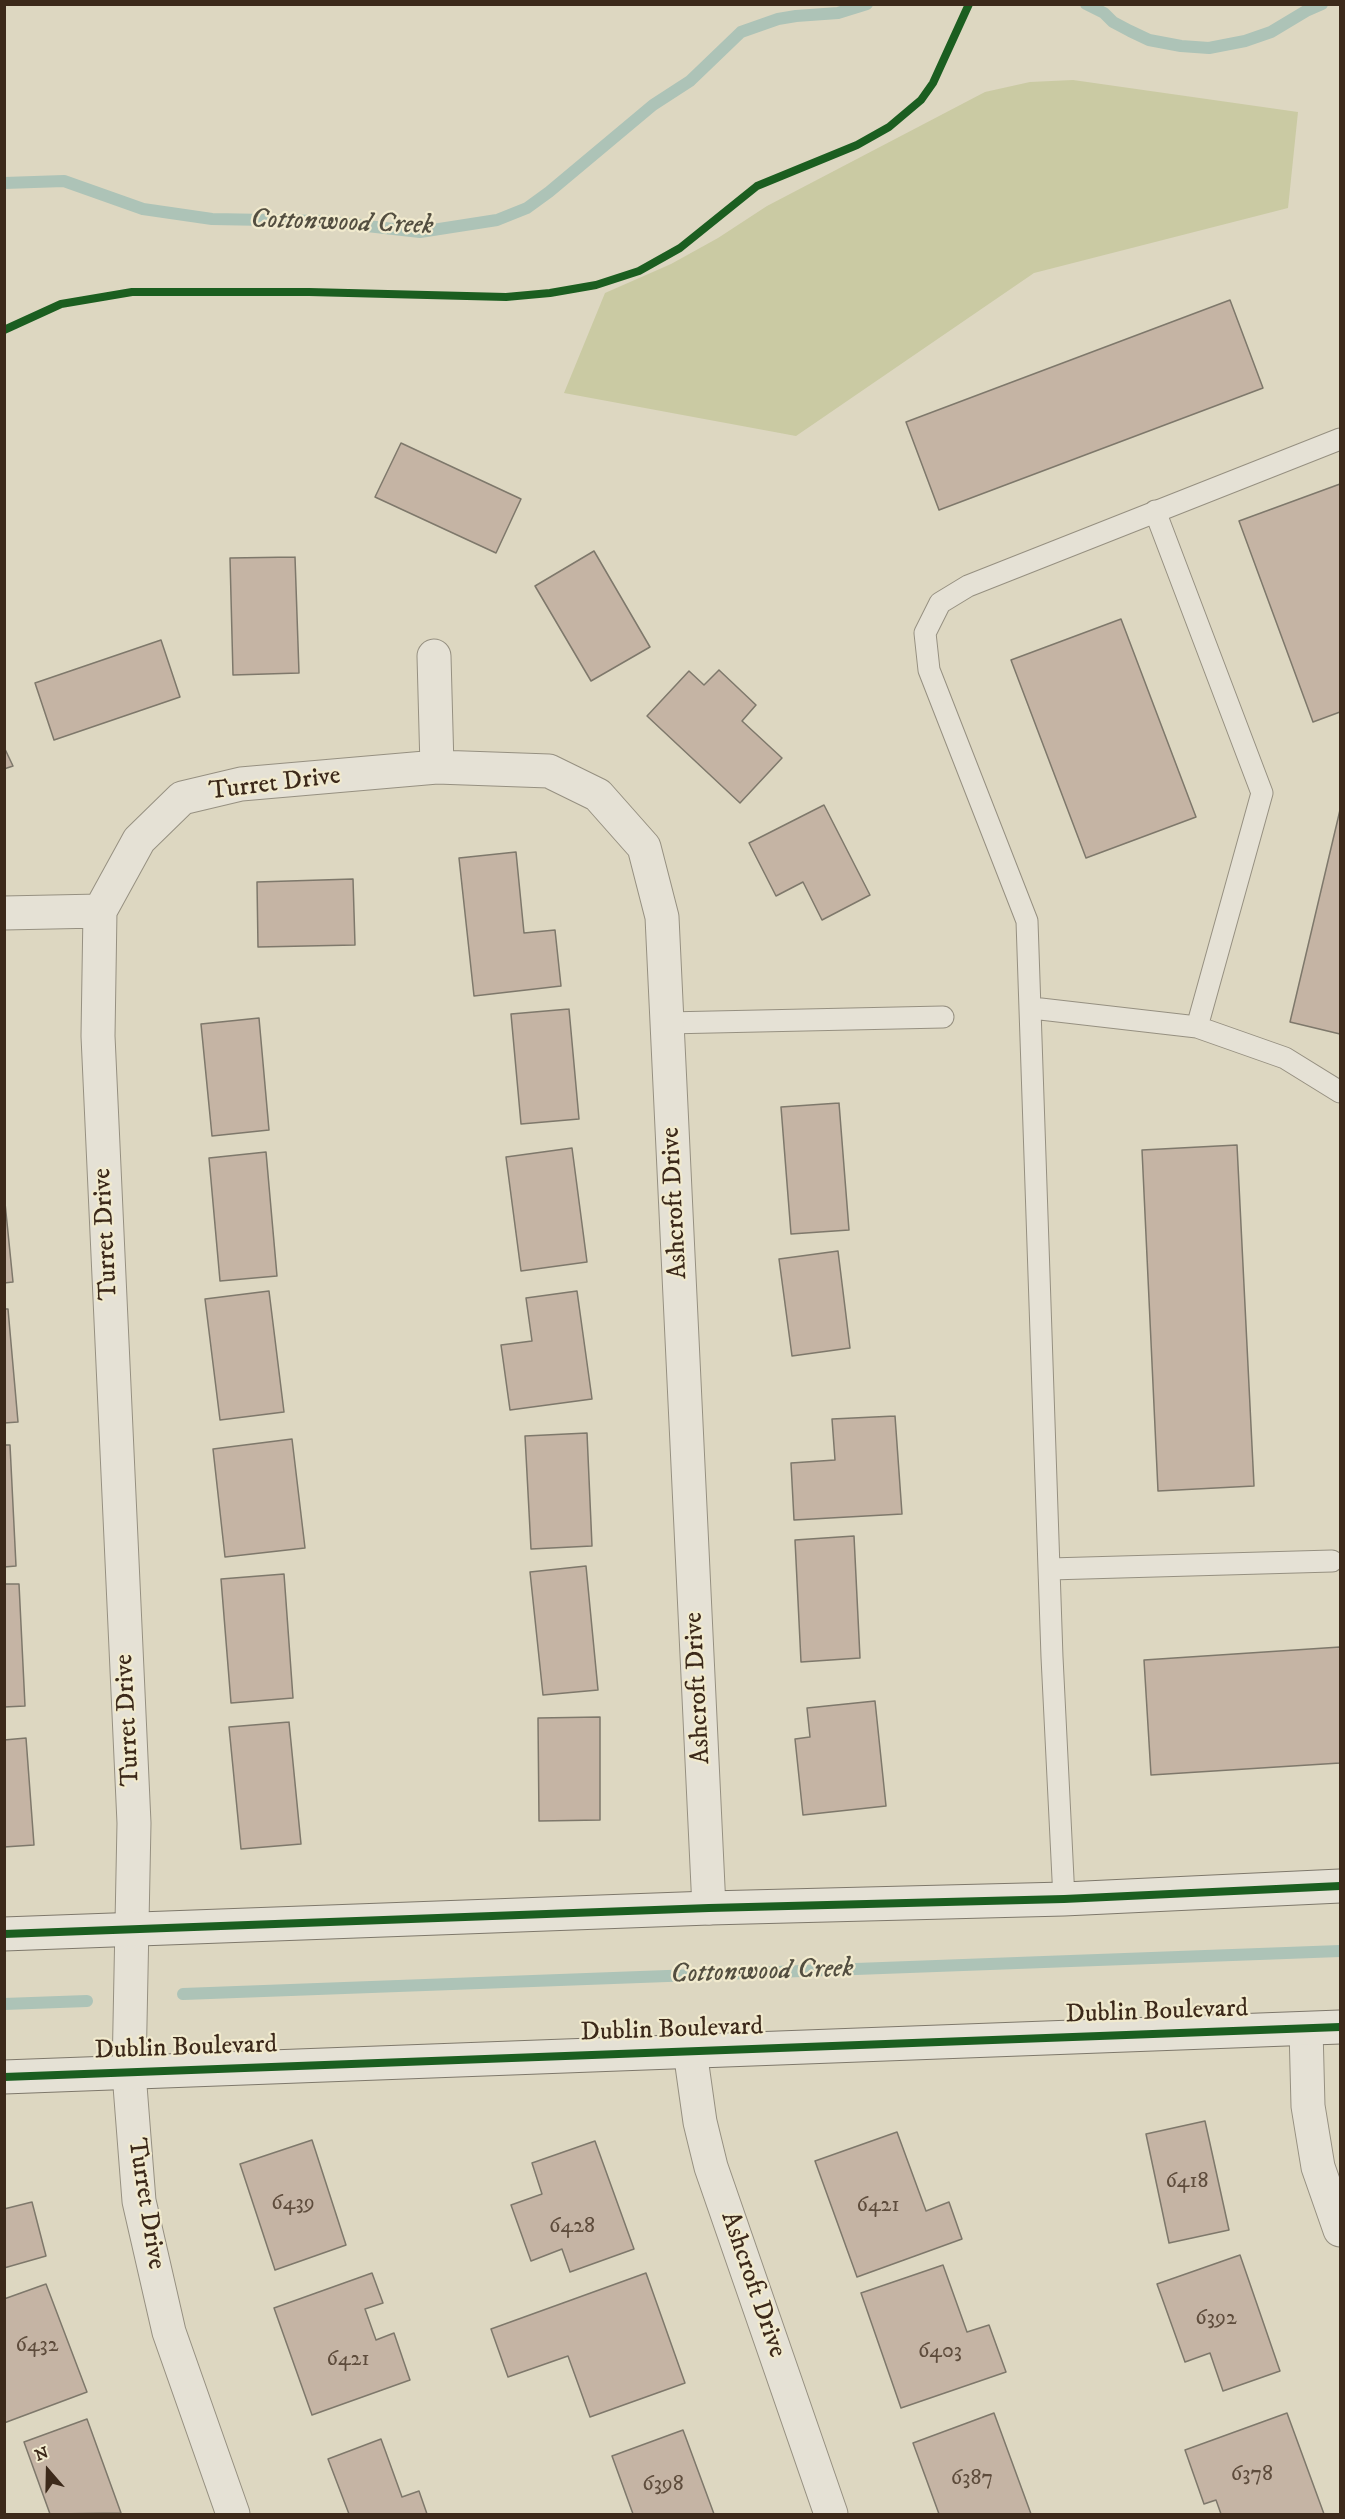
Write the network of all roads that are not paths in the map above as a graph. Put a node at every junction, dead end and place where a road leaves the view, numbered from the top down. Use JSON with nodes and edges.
{"nodes":[{"id":1,"x":1341,"y":440,"type":"edge"},
{"id":2,"x":1155,"y":511,"type":"junction"},
{"id":3,"x":434,"y":656,"type":"dead end"},
{"id":4,"x":437,"y":768,"type":"junction"},
{"id":5,"x":100,"y":911,"type":"junction"},
{"id":6,"x":4,"y":913,"type":"edge"},
{"id":7,"x":1032,"y":1008,"type":"junction"},
{"id":8,"x":943,"y":1017,"type":"dead end"},
{"id":9,"x":667,"y":1023,"type":"junction"},
{"id":10,"x":1197,"y":1027,"type":"junction"},
{"id":11,"x":1341,"y":1092,"type":"edge"},
{"id":12,"x":1332,"y":1561,"type":"dead end"},
{"id":13,"x":1050,"y":1569,"type":"junction"},
{"id":14,"x":1341,"y":1886,"type":"edge"},
{"id":15,"x":1064,"y":1899,"type":"junction"},
{"id":16,"x":710,"y":1908,"type":"junction"},
{"id":17,"x":132,"y":1930,"type":"junction"},
{"id":18,"x":4,"y":1934,"type":"edge"},
{"id":19,"x":1341,"y":2027,"type":"edge"},
{"id":20,"x":1306,"y":2029,"type":"junction"},
{"id":21,"x":690,"y":2051,"type":"junction"},
{"id":22,"x":129,"y":2073,"type":"junction"},
{"id":23,"x":4,"y":2077,"type":"edge"},
{"id":24,"x":1341,"y":2230,"type":"edge"},
{"id":25,"x":233,"y":2514,"type":"edge"},
{"id":26,"x":831,"y":2514,"type":"edge"}],
"edges":[{"from":1,"to":2,"type":"lane"},
{"from":2,"to":7,"type":"lane"},
{"from":2,"to":10,"type":"lane"},
{"from":3,"to":4,"type":"street"},
{"from":4,"to":5,"type":"street","name":"Turret Drive"},
{"from":4,"to":9,"type":"street","name":"Ashcroft Drive"},
{"from":5,"to":6,"type":"street"},
{"from":5,"to":17,"type":"street","name":"Turret Drive"},
{"from":7,"to":10,"type":"lane"},
{"from":7,"to":13,"type":"lane"},
{"from":8,"to":9,"type":"lane"},
{"from":9,"to":16,"type":"street","name":"Ashcroft Drive"},
{"from":10,"to":11,"type":"lane"},
{"from":12,"to":13,"type":"lane"},
{"from":13,"to":15,"type":"lane"},
{"from":14,"to":15,"type":"street"},
{"from":15,"to":16,"type":"street"},
{"from":16,"to":17,"type":"street"},
{"from":17,"to":18,"type":"street"},
{"from":17,"to":22,"type":"street","name":"Turret Drive"},
{"from":19,"to":20,"type":"street","name":"Dublin Boulevard"},
{"from":20,"to":21,"type":"street","name":"Dublin Boulevard"},
{"from":20,"to":24,"type":"street"},
{"from":21,"to":22,"type":"street","name":"Dublin Boulevard"},
{"from":21,"to":26,"type":"street","name":"Ashcroft Drive"},
{"from":22,"to":23,"type":"street","name":"Dublin Boulevard"},
{"from":22,"to":25,"type":"street","name":"Turret Drive"}]}
